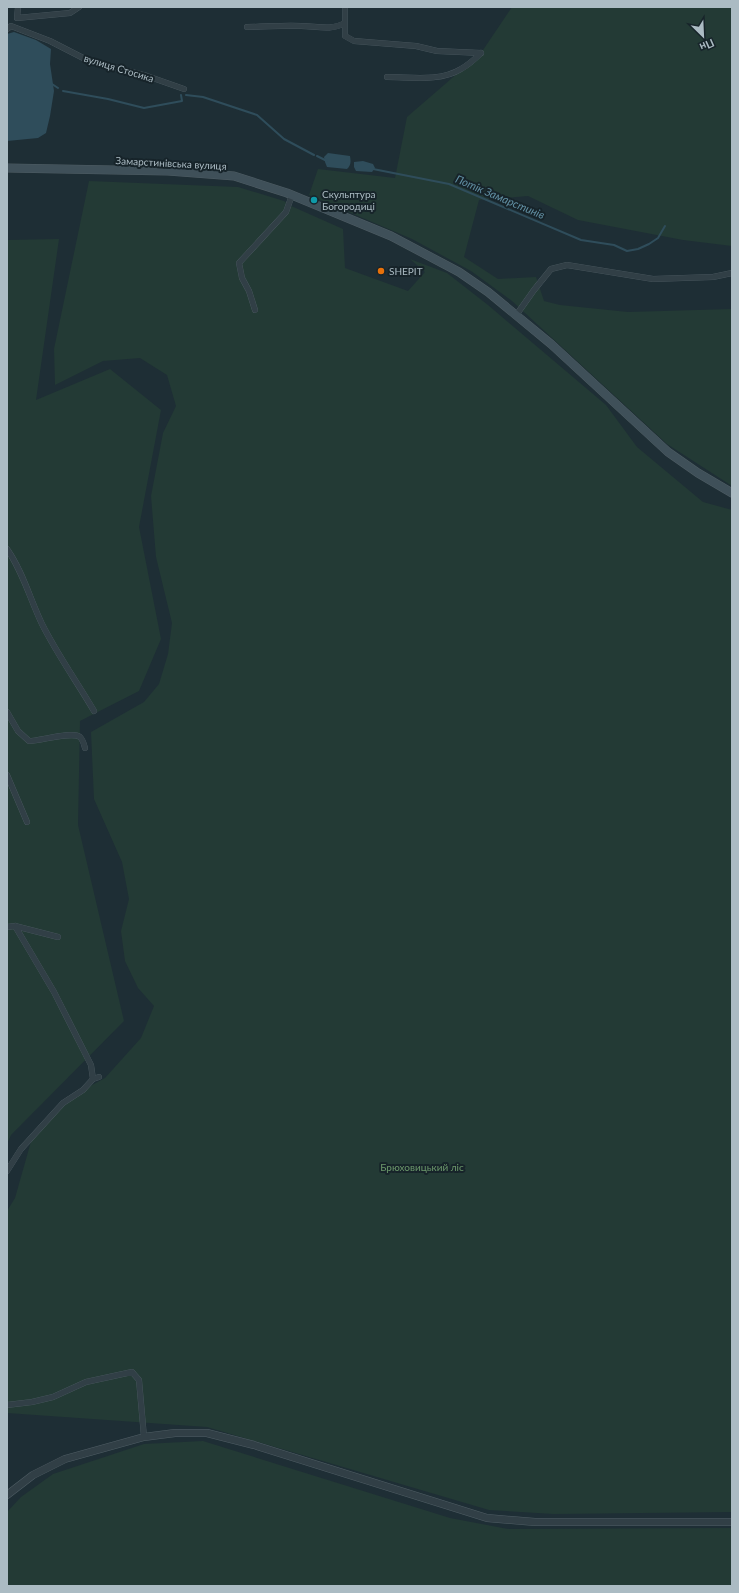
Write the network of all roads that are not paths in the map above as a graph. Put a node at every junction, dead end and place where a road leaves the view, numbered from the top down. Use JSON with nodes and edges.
{"nodes":[{"id":1,"x":18,"y":7,"type":"edge"},
{"id":2,"x":79,"y":7,"type":"edge"},
{"id":3,"x":345,"y":7,"type":"edge"},
{"id":4,"x":345,"y":23,"type":"junction"},
{"id":5,"x":247,"y":27,"type":"dead end"},
{"id":6,"x":9,"y":28,"type":"edge"},
{"id":7,"x":387,"y":77,"type":"dead end"},
{"id":8,"x":184,"y":89,"type":"dead end"},
{"id":9,"x":7,"y":168,"type":"edge"},
{"id":10,"x":292,"y":195,"type":"junction"},
{"id":11,"x":732,"y":274,"type":"edge"},
{"id":12,"x":255,"y":310,"type":"dead end"},
{"id":13,"x":517,"y":314,"type":"junction"},
{"id":14,"x":732,"y":493,"type":"edge"},
{"id":15,"x":7,"y":549,"type":"edge"},
{"id":16,"x":94,"y":710,"type":"dead end"},
{"id":17,"x":7,"y":712,"type":"edge"},
{"id":18,"x":85,"y":748,"type":"dead end"},
{"id":19,"x":7,"y":775,"type":"edge"},
{"id":20,"x":27,"y":822,"type":"dead end"},
{"id":21,"x":15,"y":926,"type":"junction"},
{"id":22,"x":7,"y":927,"type":"edge"},
{"id":23,"x":58,"y":937,"type":"dead end"},
{"id":24,"x":7,"y":1171,"type":"edge"},
{"id":25,"x":7,"y":1405,"type":"edge"},
{"id":26,"x":144,"y":1437,"type":"junction"},
{"id":27,"x":7,"y":1495,"type":"edge"},
{"id":28,"x":732,"y":1522,"type":"edge"}],
"edges":[{"from":1,"to":2,"type":"street"},
{"from":3,"to":4,"type":"street"},
{"from":4,"to":5,"type":"street"},
{"from":4,"to":7,"type":"street"},
{"from":6,"to":8,"type":"street","name":"вулиця Стосика"},
{"from":9,"to":10,"type":"main road","name":"Замарстинівська вулиця"},
{"from":10,"to":12,"type":"street"},
{"from":10,"to":13,"type":"main road","name":"Замарстинівська вулиця"},
{"from":11,"to":13,"type":"street"},
{"from":13,"to":14,"type":"main road","name":"Замарстинівська вулиця"},
{"from":15,"to":16,"type":"street"},
{"from":17,"to":18,"type":"street"},
{"from":19,"to":20,"type":"street"},
{"from":21,"to":22,"type":"street"},
{"from":21,"to":23,"type":"street"},
{"from":21,"to":24,"type":"street"},
{"from":25,"to":26,"type":"street"},
{"from":26,"to":27,"type":"street"},
{"from":26,"to":28,"type":"street"}]}
